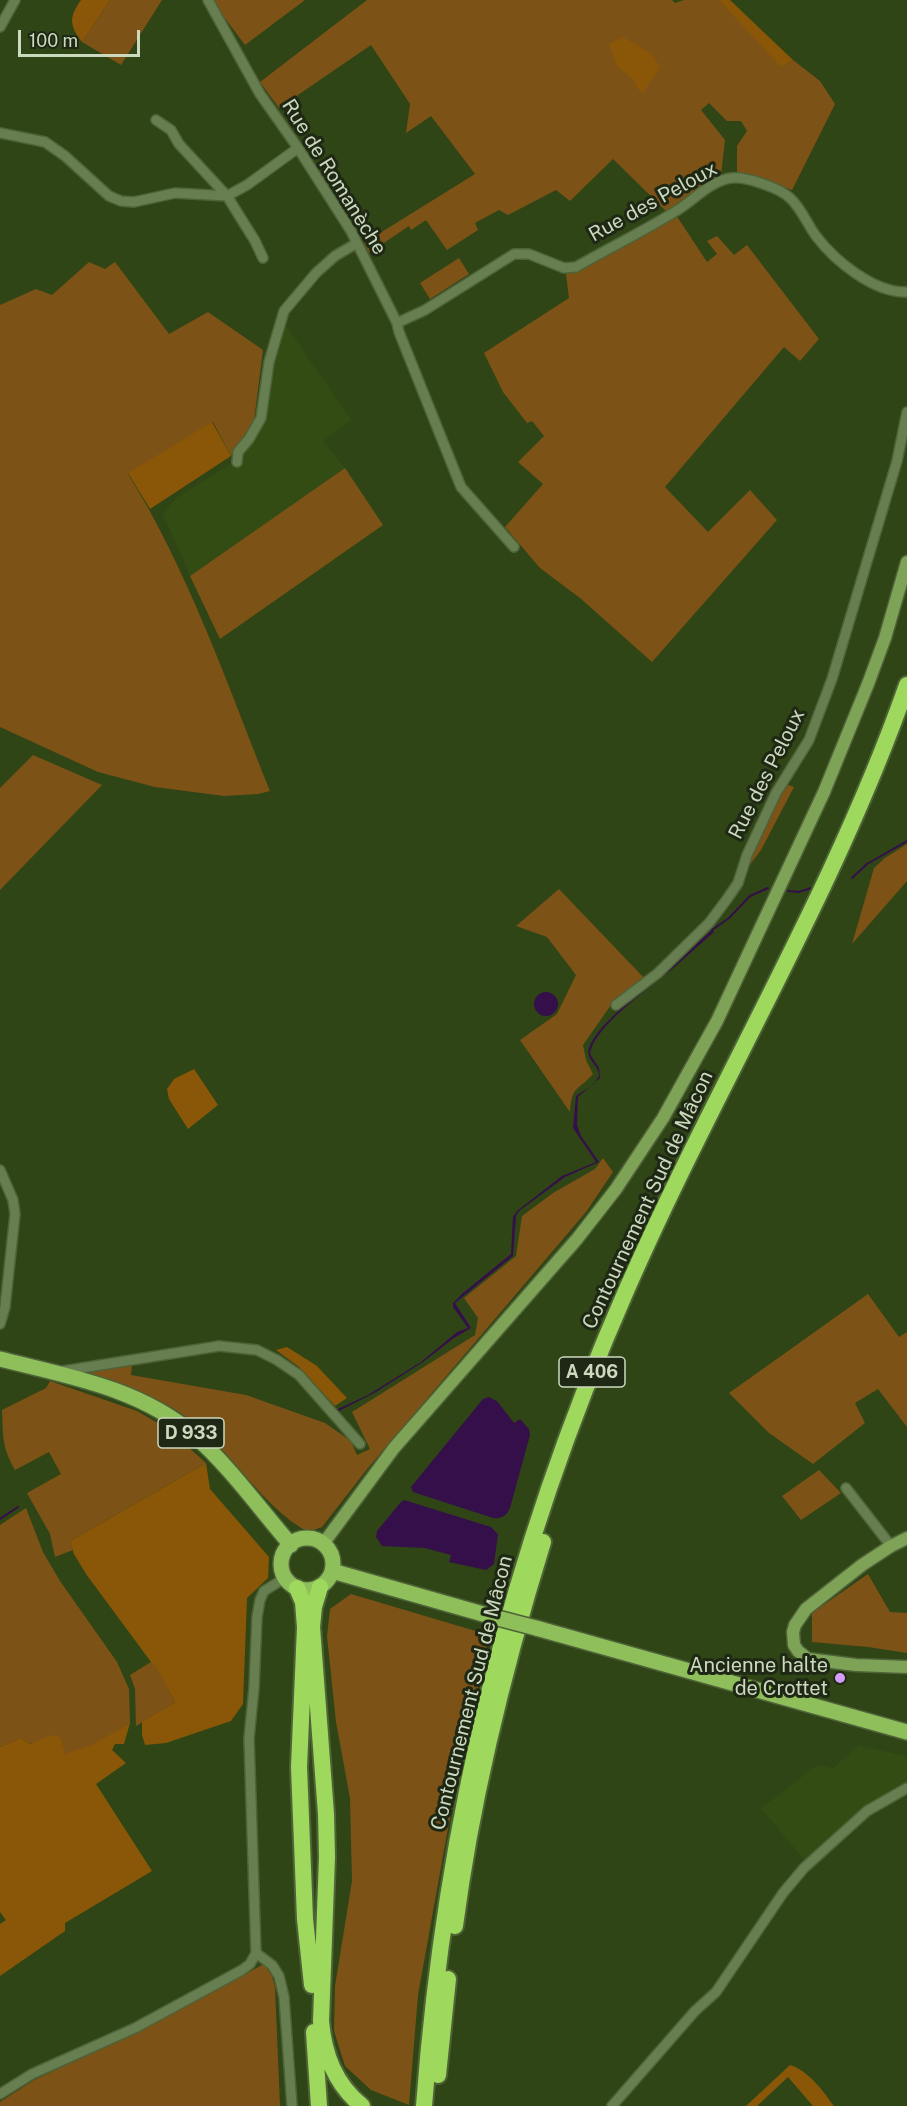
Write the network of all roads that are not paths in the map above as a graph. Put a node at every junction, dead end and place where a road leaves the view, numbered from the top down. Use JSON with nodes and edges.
{"nodes":[{"id":1,"x":15,"y":0,"type":"edge"},
{"id":2,"x":208,"y":0,"type":"edge"},
{"id":3,"x":0,"y":27,"type":"edge"},
{"id":4,"x":156,"y":120,"type":"dead end"},
{"id":5,"x":0,"y":133,"type":"edge"},
{"id":6,"x":298,"y":148,"type":"junction"},
{"id":7,"x":227,"y":195,"type":"junction"},
{"id":8,"x":357,"y":243,"type":"junction"},
{"id":9,"x":263,"y":258,"type":"dead end"},
{"id":10,"x":907,"y":292,"type":"edge"},
{"id":11,"x":397,"y":323,"type":"junction"},
{"id":12,"x":907,"y":411,"type":"edge"},
{"id":13,"x":237,"y":462,"type":"dead end"},
{"id":14,"x":514,"y":547,"type":"dead end"},
{"id":15,"x":907,"y":562,"type":"edge"},
{"id":16,"x":907,"y":685,"type":"edge"},
{"id":17,"x":907,"y":718,"type":"edge"},
{"id":18,"x":616,"y":1005,"type":"dead end"},
{"id":19,"x":0,"y":1170,"type":"edge"},
{"id":20,"x":0,"y":1324,"type":"edge"},
{"id":21,"x":0,"y":1359,"type":"edge"},
{"id":22,"x":55,"y":1373,"type":"junction"},
{"id":23,"x":360,"y":1444,"type":"dead end"},
{"id":24,"x":846,"y":1488,"type":"dead end"},
{"id":25,"x":907,"y":1538,"type":"edge"},
{"id":26,"x":323,"y":1544,"type":"junction"},
{"id":27,"x":291,"y":1545,"type":"junction"},
{"id":28,"x":891,"y":1546,"type":"junction"},
{"id":29,"x":332,"y":1571,"type":"junction"},
{"id":30,"x":291,"y":1583,"type":"junction"},
{"id":31,"x":320,"y":1587,"type":"junction"},
{"id":32,"x":902,"y":1667,"type":"edge"},
{"id":33,"x":907,"y":1732,"type":"edge"},
{"id":34,"x":907,"y":1788,"type":"edge"},
{"id":35,"x":256,"y":1953,"type":"junction"},
{"id":36,"x":0,"y":2094,"type":"edge"},
{"id":37,"x":291,"y":2106,"type":"edge"},
{"id":38,"x":319,"y":2106,"type":"edge"},
{"id":39,"x":362,"y":2106,"type":"edge"},
{"id":40,"x":424,"y":2106,"type":"edge"},
{"id":41,"x":435,"y":2106,"type":"edge"},
{"id":42,"x":612,"y":2106,"type":"edge"}],
"edges":[{"from":1,"to":3,"type":"street"},
{"from":2,"to":6,"type":"street","name":"Rue de Romanèche"},
{"from":4,"to":7,"type":"street"},
{"from":5,"to":7,"type":"street"},
{"from":6,"to":7,"type":"street"},
{"from":6,"to":8,"type":"street","name":"Rue de Romanèche"},
{"from":7,"to":9,"type":"street"},
{"from":8,"to":11,"type":"street","name":"Rue de Romanèche"},
{"from":8,"to":13,"type":"street"},
{"from":10,"to":11,"type":"street","name":"Rue des Peloux"},
{"from":11,"to":14,"type":"street","name":"Rue de Romanèche"},
{"from":12,"to":18,"type":"street","name":"Rue des Peloux"},
{"from":15,"to":26,"type":"main road"},
{"from":16,"to":40,"type":"highway","name":"Contournement Sud de Mâcon","number":"A 406"},
{"from":17,"to":41,"type":"highway","name":"Contournement Sud de Mâcon","number":"A 406"},
{"from":19,"to":20,"type":"street"},
{"from":21,"to":22,"type":"main road","number":"D 933"},
{"from":22,"to":23,"type":"street"},
{"from":22,"to":27,"type":"main road","number":"D 933"},
{"from":24,"to":28,"type":"street"},
{"from":25,"to":28,"type":"main road"},
{"from":26,"to":27,"type":"main road"},
{"from":26,"to":29,"type":"main road"},
{"from":27,"to":30,"type":"main road"},
{"from":28,"to":32,"type":"main road"},
{"from":29,"to":31,"type":"main road"},
{"from":29,"to":33,"type":"main road","bridge":true},
{"from":30,"to":31,"type":"main road"},
{"from":30,"to":35,"type":"street"},
{"from":30,"to":38,"type":"highway"},
{"from":31,"to":39,"type":"highway"},
{"from":34,"to":42,"type":"street"},
{"from":35,"to":36,"type":"street"},
{"from":35,"to":37,"type":"street"}]}
